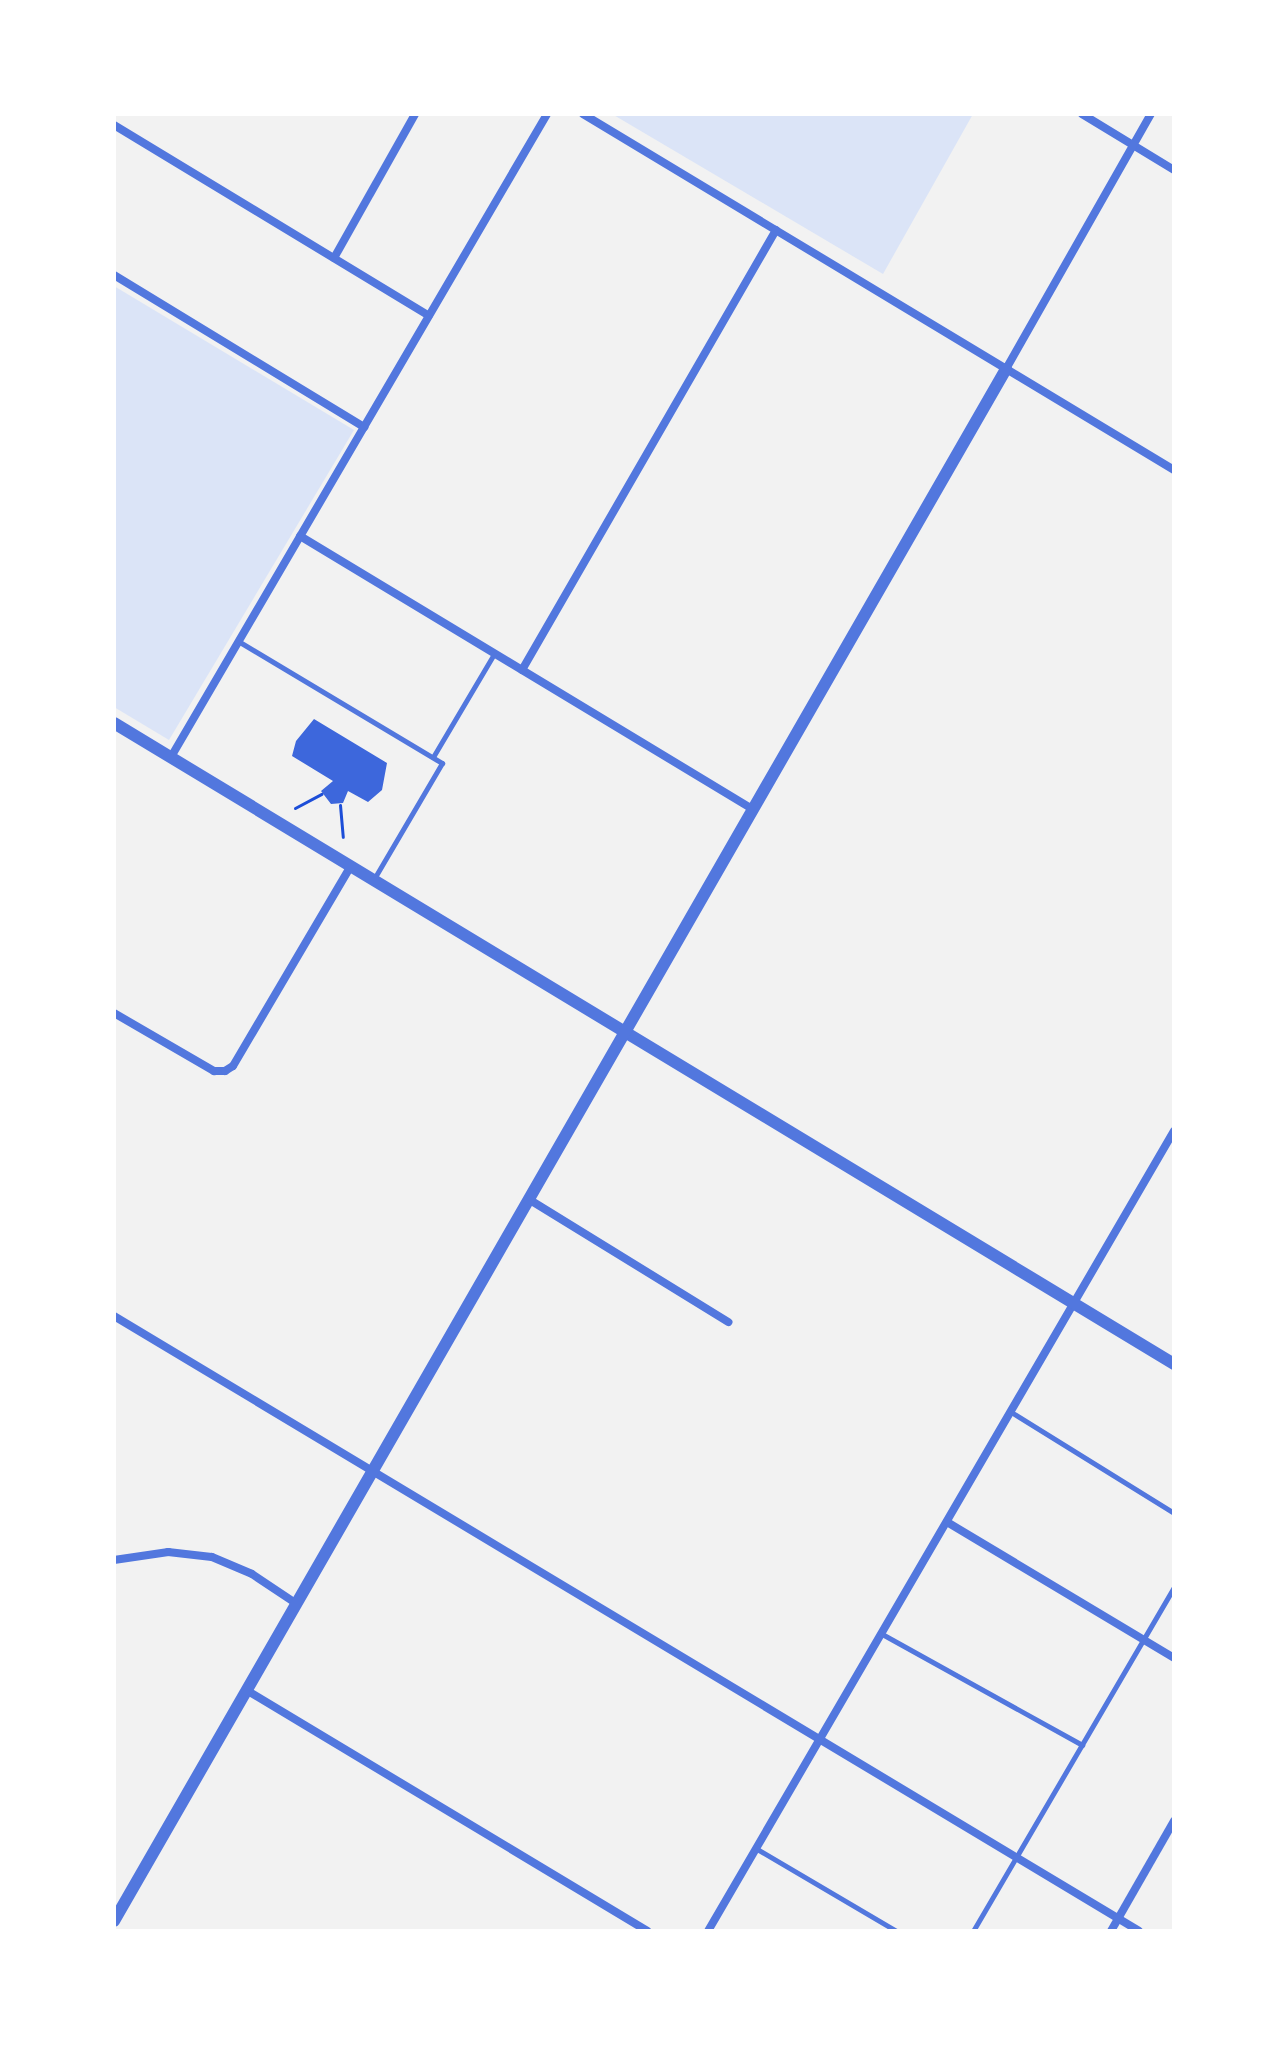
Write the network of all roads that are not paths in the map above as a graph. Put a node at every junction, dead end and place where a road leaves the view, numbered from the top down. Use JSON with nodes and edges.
{"nodes":[{"id":1,"x":415,"y":114,"type":"edge"},
{"id":2,"x":547,"y":114,"type":"edge"},
{"id":3,"x":583,"y":114,"type":"edge"},
{"id":4,"x":1082,"y":114,"type":"edge"},
{"id":5,"x":1151,"y":114,"type":"edge"},
{"id":6,"x":114,"y":125,"type":"edge"},
{"id":7,"x":1133,"y":146,"type":"junction"},
{"id":8,"x":1174,"y":170,"type":"edge"},
{"id":9,"x":776,"y":230,"type":"junction"},
{"id":10,"x":334,"y":258,"type":"junction"},
{"id":11,"x":114,"y":275,"type":"edge"},
{"id":12,"x":429,"y":316,"type":"junction"},
{"id":13,"x":1006,"y":369,"type":"junction"},
{"id":14,"x":364,"y":427,"type":"junction"},
{"id":15,"x":1174,"y":470,"type":"edge"},
{"id":16,"x":300,"y":536,"type":"junction"},
{"id":17,"x":238,"y":641,"type":"junction"},
{"id":18,"x":494,"y":654,"type":"junction"},
{"id":19,"x":522,"y":670,"type":"junction"},
{"id":20,"x":114,"y":723,"type":"edge"},
{"id":21,"x":171,"y":757,"type":"junction"},
{"id":22,"x":433,"y":757,"type":"junction"},
{"id":23,"x":754,"y":810,"type":"junction"},
{"id":24,"x":351,"y":866,"type":"junction"},
{"id":25,"x":373,"y":880,"type":"junction"},
{"id":26,"x":114,"y":1013,"type":"edge"},
{"id":27,"x":627,"y":1033,"type":"junction"},
{"id":28,"x":1174,"y":1131,"type":"edge"},
{"id":29,"x":530,"y":1200,"type":"junction"},
{"id":30,"x":1074,"y":1303,"type":"junction"},
{"id":31,"x":114,"y":1316,"type":"edge"},
{"id":32,"x":728,"y":1322,"type":"dead end"},
{"id":33,"x":1174,"y":1364,"type":"edge"},
{"id":34,"x":1011,"y":1412,"type":"junction"},
{"id":35,"x":373,"y":1471,"type":"junction"},
{"id":36,"x":1174,"y":1513,"type":"edge"},
{"id":37,"x":947,"y":1522,"type":"junction"},
{"id":38,"x":114,"y":1560,"type":"edge"},
{"id":39,"x":1174,"y":1587,"type":"edge"},
{"id":40,"x":297,"y":1604,"type":"junction"},
{"id":41,"x":881,"y":1634,"type":"junction"},
{"id":42,"x":1143,"y":1640,"type":"junction"},
{"id":43,"x":1174,"y":1658,"type":"edge"},
{"id":44,"x":248,"y":1691,"type":"junction"},
{"id":45,"x":819,"y":1739,"type":"junction"},
{"id":46,"x":1082,"y":1745,"type":"junction"},
{"id":47,"x":1174,"y":1821,"type":"edge"},
{"id":48,"x":756,"y":1849,"type":"junction"},
{"id":49,"x":1017,"y":1858,"type":"junction"},
{"id":50,"x":1118,"y":1919,"type":"junction"},
{"id":51,"x":114,"y":1921,"type":"edge"},
{"id":52,"x":647,"y":1931,"type":"edge"},
{"id":53,"x":708,"y":1931,"type":"edge"},
{"id":54,"x":896,"y":1931,"type":"edge"},
{"id":55,"x":973,"y":1931,"type":"edge"},
{"id":56,"x":1111,"y":1931,"type":"edge"},
{"id":57,"x":1139,"y":1931,"type":"edge"}],
"edges":[{"from":1,"to":10,"type":"street"},
{"from":2,"to":12,"type":"street"},
{"from":3,"to":9,"type":"street"},
{"from":4,"to":7,"type":"street"},
{"from":5,"to":7,"type":"street"},
{"from":6,"to":10,"type":"street"},
{"from":7,"to":8,"type":"street"},
{"from":7,"to":13,"type":"street"},
{"from":9,"to":13,"type":"street"},
{"from":9,"to":19,"type":"street"},
{"from":10,"to":12,"type":"street"},
{"from":11,"to":14,"type":"street"},
{"from":12,"to":14,"type":"street"},
{"from":13,"to":15,"type":"street"},
{"from":13,"to":23,"type":"street"},
{"from":14,"to":16,"type":"street"},
{"from":16,"to":17,"type":"street"},
{"from":16,"to":18,"type":"street"},
{"from":17,"to":21,"type":"street"},
{"from":17,"to":22,"type":"lane"},
{"from":18,"to":19,"type":"street"},
{"from":18,"to":22,"type":"lane"},
{"from":19,"to":23,"type":"street"},
{"from":20,"to":21,"type":"street"},
{"from":21,"to":24,"type":"street"},
{"from":22,"to":25,"type":"lane"},
{"from":23,"to":27,"type":"street"},
{"from":24,"to":25,"type":"street"},
{"from":24,"to":26,"type":"street"},
{"from":25,"to":27,"type":"street"},
{"from":27,"to":29,"type":"street"},
{"from":27,"to":30,"type":"street"},
{"from":28,"to":30,"type":"street"},
{"from":29,"to":32,"type":"street"},
{"from":29,"to":35,"type":"street"},
{"from":30,"to":33,"type":"street"},
{"from":30,"to":34,"type":"street"},
{"from":31,"to":35,"type":"street"},
{"from":34,"to":36,"type":"lane"},
{"from":34,"to":37,"type":"street"},
{"from":35,"to":40,"type":"street"},
{"from":35,"to":45,"type":"street"},
{"from":37,"to":41,"type":"street"},
{"from":37,"to":42,"type":"street"},
{"from":38,"to":40,"type":"street"},
{"from":39,"to":42,"type":"lane"},
{"from":40,"to":44,"type":"street"},
{"from":41,"to":45,"type":"street"},
{"from":41,"to":46,"type":"lane"},
{"from":42,"to":43,"type":"street"},
{"from":42,"to":46,"type":"lane"},
{"from":44,"to":51,"type":"street"},
{"from":44,"to":52,"type":"street"},
{"from":45,"to":48,"type":"street"},
{"from":45,"to":49,"type":"street"},
{"from":46,"to":49,"type":"lane"},
{"from":47,"to":50,"type":"street"},
{"from":48,"to":53,"type":"street"},
{"from":48,"to":54,"type":"lane"},
{"from":49,"to":50,"type":"street"},
{"from":49,"to":55,"type":"lane"},
{"from":50,"to":56,"type":"street"},
{"from":50,"to":57,"type":"street"}]}
